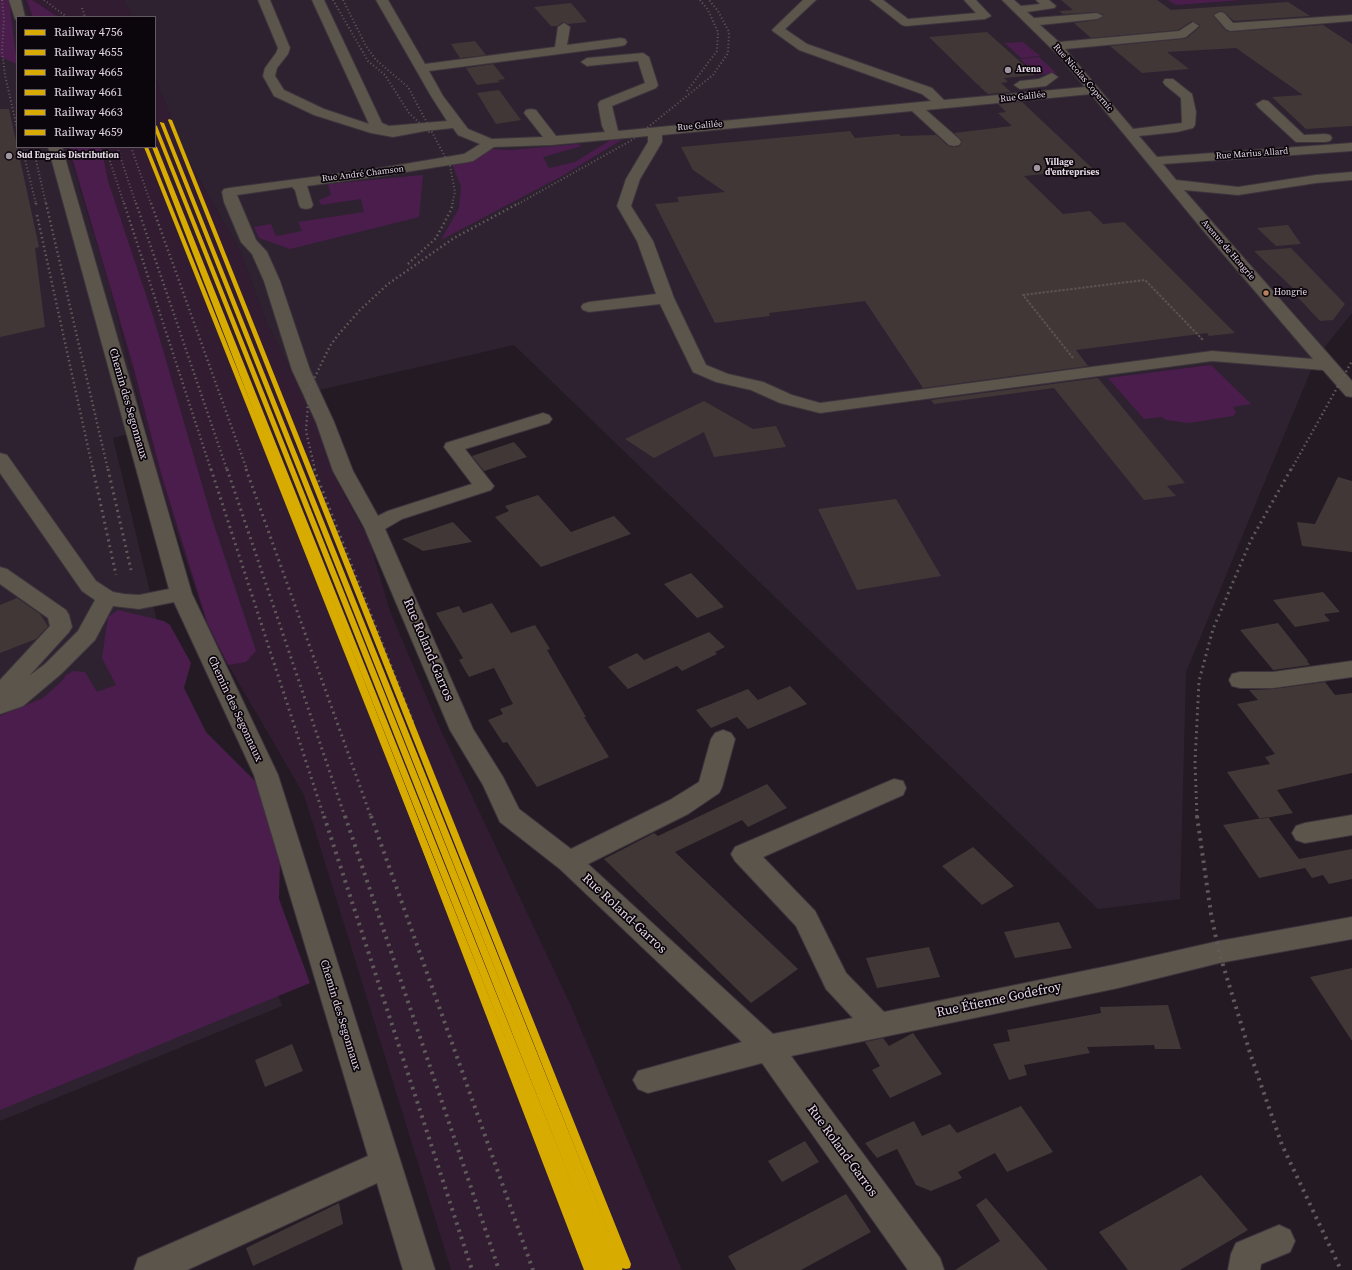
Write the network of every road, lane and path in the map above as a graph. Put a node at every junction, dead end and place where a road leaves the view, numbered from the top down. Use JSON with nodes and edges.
{"nodes":[{"id":1,"x":15,"y":0,"type":"edge"},
{"id":2,"x":264,"y":0,"type":"edge"},
{"id":3,"x":318,"y":0,"type":"edge"},
{"id":4,"x":382,"y":0,"type":"edge"},
{"id":5,"x":810,"y":0,"type":"edge"},
{"id":6,"x":970,"y":0,"type":"edge"},
{"id":7,"x":1008,"y":0,"type":"edge"},
{"id":8,"x":1042,"y":0,"type":"edge"},
{"id":9,"x":877,"y":1,"type":"edge"},
{"id":10,"x":894,"y":1,"type":"edge"},
{"id":11,"x":1018,"y":9,"type":"junction"},
{"id":12,"x":1220,"y":14,"type":"dead end"},
{"id":13,"x":19,"y":16,"type":"edge"},
{"id":14,"x":1097,"y":16,"type":"dead end"},
{"id":15,"x":1352,"y":18,"type":"edge"},
{"id":16,"x":1031,"y":22,"type":"junction"},
{"id":17,"x":1193,"y":26,"type":"dead end"},
{"id":18,"x":564,"y":27,"type":"dead end"},
{"id":19,"x":621,"y":42,"type":"dead end"},
{"id":20,"x":1056,"y":46,"type":"junction"},
{"id":21,"x":562,"y":49,"type":"junction"},
{"id":22,"x":587,"y":62,"type":"dead end"},
{"id":23,"x":422,"y":68,"type":"junction"},
{"id":24,"x":1052,"y":77,"type":"dead end"},
{"id":25,"x":1169,"y":82,"type":"dead end"},
{"id":26,"x":1094,"y":90,"type":"junction"},
{"id":27,"x":1002,"y":99,"type":"junction"},
{"id":28,"x":1263,"y":104,"type":"dead end"},
{"id":29,"x":942,"y":105,"type":"junction"},
{"id":30,"x":915,"y":107,"type":"junction"},
{"id":31,"x":531,"y":113,"type":"dead end"},
{"id":32,"x":456,"y":124,"type":"junction"},
{"id":33,"x":420,"y":128,"type":"junction"},
{"id":34,"x":655,"y":130,"type":"junction"},
{"id":35,"x":1130,"y":133,"type":"junction"},
{"id":36,"x":613,"y":134,"type":"junction"},
{"id":37,"x":1352,"y":137,"type":"edge"},
{"id":38,"x":551,"y":141,"type":"junction"},
{"id":39,"x":954,"y":142,"type":"dead end"},
{"id":40,"x":491,"y":143,"type":"junction"},
{"id":41,"x":1352,"y":147,"type":"edge"},
{"id":42,"x":55,"y":148,"type":"edge"},
{"id":43,"x":1152,"y":161,"type":"junction"},
{"id":44,"x":1352,"y":176,"type":"edge"},
{"id":45,"x":295,"y":182,"type":"junction"},
{"id":46,"x":1172,"y":184,"type":"junction"},
{"id":47,"x":229,"y":192,"type":"joint"},
{"id":48,"x":306,"y":205,"type":"dead end"},
{"id":49,"x":666,"y":298,"type":"junction"},
{"id":50,"x":589,"y":307,"type":"dead end"},
{"id":51,"x":1212,"y":356,"type":"junction"},
{"id":52,"x":1074,"y":358,"type":"dead end"},
{"id":53,"x":1329,"y":365,"type":"junction"},
{"id":54,"x":1352,"y":392,"type":"edge"},
{"id":55,"x":543,"y":419,"type":"dead end"},
{"id":56,"x":0,"y":459,"type":"edge"},
{"id":57,"x":374,"y":526,"type":"junction"},
{"id":58,"x":0,"y":574,"type":"edge"},
{"id":59,"x":181,"y":594,"type":"junction"},
{"id":60,"x":107,"y":598,"type":"junction"},
{"id":61,"x":1352,"y":669,"type":"edge"},
{"id":62,"x":1240,"y":680,"type":"dead end"},
{"id":63,"x":0,"y":694,"type":"edge"},
{"id":64,"x":0,"y":706,"type":"edge"},
{"id":65,"x":723,"y":739,"type":"dead end"},
{"id":66,"x":894,"y":788,"type":"dead end"},
{"id":67,"x":1352,"y":825,"type":"edge"},
{"id":68,"x":1305,"y":834,"type":"dead end"},
{"id":69,"x":569,"y":862,"type":"junction"},
{"id":70,"x":1352,"y":928,"type":"edge"},
{"id":71,"x":878,"y":1025,"type":"junction"},
{"id":72,"x":768,"y":1048,"type":"junction"},
{"id":73,"x":648,"y":1080,"type":"dead end"},
{"id":74,"x":387,"y":1163,"type":"junction"},
{"id":75,"x":1279,"y":1241,"type":"dead end"},
{"id":76,"x":150,"y":1270,"type":"edge"},
{"id":77,"x":419,"y":1270,"type":"edge"},
{"id":78,"x":928,"y":1270,"type":"edge"},
{"id":79,"x":1244,"y":1270,"type":"edge"}],
"edges":[{"from":1,"to":13,"type":"street"},
{"from":2,"to":33,"type":"street"},
{"from":3,"to":33,"type":"street"},
{"from":4,"to":23,"type":"street","name":"Rue Galilée"},
{"from":5,"to":29,"type":"street"},
{"from":6,"to":9,"type":"street"},
{"from":7,"to":11,"type":"street","name":"Rue Nicolas Copernic"},
{"from":8,"to":11,"type":"street"},
{"from":9,"to":10,"type":"street"},
{"from":11,"to":16,"type":"street","name":"Rue Nicolas Copernic"},
{"from":12,"to":15,"type":"street"},
{"from":14,"to":16,"type":"street"},
{"from":16,"to":20,"type":"street","name":"Rue Nicolas Copernic"},
{"from":17,"to":20,"type":"street"},
{"from":18,"to":21,"type":"street"},
{"from":19,"to":21,"type":"street"},
{"from":20,"to":26,"type":"street","name":"Rue Nicolas Copernic"},
{"from":21,"to":23,"type":"street"},
{"from":22,"to":36,"type":"street"},
{"from":23,"to":32,"type":"street","name":"Rue Galilée"},
{"from":24,"to":27,"type":"street"},
{"from":25,"to":35,"type":"street"},
{"from":26,"to":27,"type":"street","name":"Rue Galilée"},
{"from":26,"to":35,"type":"street","name":"Rue Nicolas Copernic"},
{"from":27,"to":29,"type":"street","name":"Rue Galilée"},
{"from":28,"to":37,"type":"street"},
{"from":29,"to":30,"type":"street","name":"Rue Galilée"},
{"from":30,"to":34,"type":"street","name":"Rue Galilée"},
{"from":30,"to":39,"type":"street"},
{"from":31,"to":38,"type":"street"},
{"from":32,"to":33,"type":"street"},
{"from":32,"to":40,"type":"street","name":"Rue Galilée"},
{"from":34,"to":36,"type":"street","name":"Rue Galilée"},
{"from":34,"to":49,"type":"street"},
{"from":35,"to":43,"type":"street","name":"Rue Nicolas Copernic"},
{"from":36,"to":38,"type":"street","name":"Rue Galilée"},
{"from":38,"to":40,"type":"street","name":"Rue Galilée"},
{"from":40,"to":45,"type":"street","name":"Rue André Chamson"},
{"from":41,"to":43,"type":"street","name":"Rue Marius Allard"},
{"from":42,"to":59,"type":"street","name":"Chemin des Segonnaux"},
{"from":43,"to":46,"type":"street","name":"Avenue de Hongrie"},
{"from":44,"to":46,"type":"street"},
{"from":45,"to":47,"type":"street","name":"Rue André Chamson"},
{"from":45,"to":48,"type":"street"},
{"from":46,"to":53,"type":"street","name":"Avenue de Hongrie"},
{"from":47,"to":57,"type":"street","name":"Rue Roland-Garros"},
{"from":49,"to":50,"type":"street"},
{"from":49,"to":51,"type":"street"},
{"from":51,"to":52,"type":"path"},
{"from":51,"to":53,"type":"street"},
{"from":53,"to":54,"type":"street","name":"Avenue de Hongrie"},
{"from":55,"to":57,"type":"street"},
{"from":56,"to":60,"type":"street"},
{"from":57,"to":69,"type":"street","name":"Rue Roland-Garros"},
{"from":58,"to":63,"type":"street"},
{"from":59,"to":60,"type":"street"},
{"from":59,"to":74,"type":"street","name":"Chemin des Segonnaux"},
{"from":60,"to":64,"type":"street"},
{"from":61,"to":62,"type":"street"},
{"from":65,"to":69,"type":"street"},
{"from":66,"to":71,"type":"street"},
{"from":67,"to":68,"type":"street"},
{"from":69,"to":72,"type":"street","name":"Rue Roland-Garros"},
{"from":70,"to":71,"type":"street","name":"Rue Étienne Godefroy"},
{"from":71,"to":72,"type":"street","name":"Rue Étienne Godefroy"},
{"from":72,"to":73,"type":"street","name":"Rue Étienne Godefroy"},
{"from":72,"to":78,"type":"street","name":"Rue Roland-Garros"},
{"from":74,"to":76,"type":"street"},
{"from":74,"to":77,"type":"street","name":"Chemin des Segonnaux"},
{"from":75,"to":79,"type":"street"}]}
